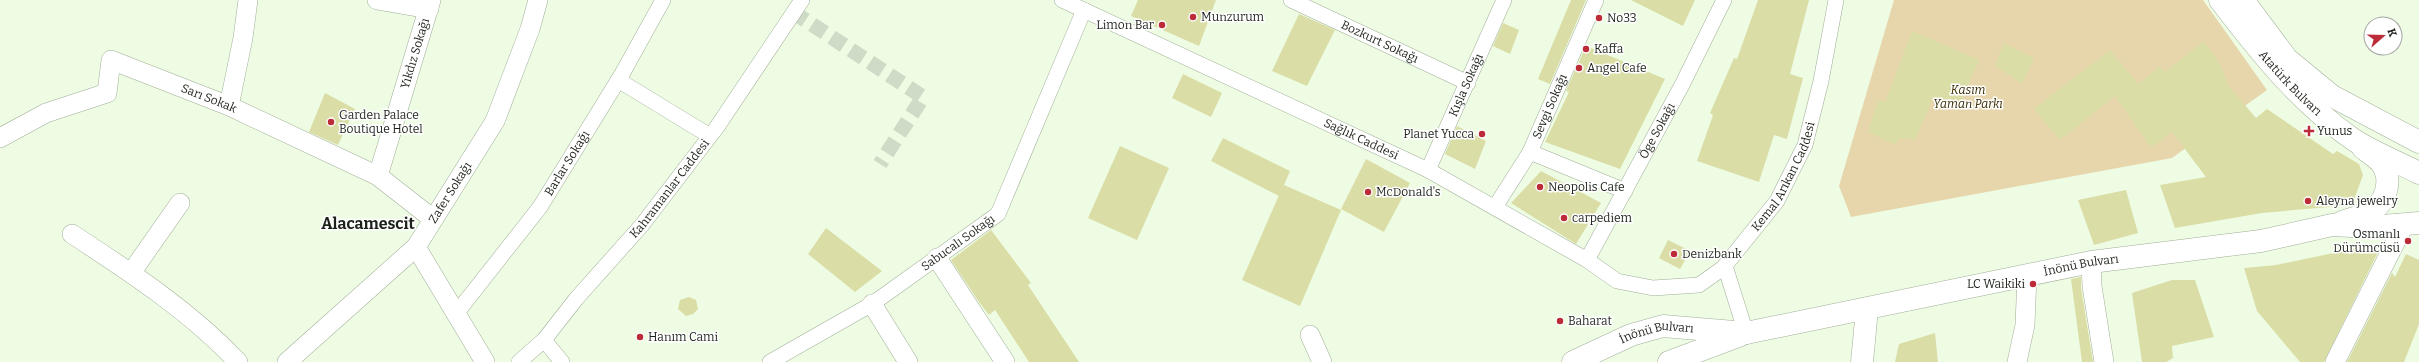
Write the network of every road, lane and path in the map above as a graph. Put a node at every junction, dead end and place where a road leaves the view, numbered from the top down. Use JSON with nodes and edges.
{"nodes":[{"id":1,"x":248,"y":0,"type":"edge"},
{"id":2,"x":377,"y":0,"type":"edge"},
{"id":3,"x":538,"y":0,"type":"edge"},
{"id":4,"x":663,"y":0,"type":"edge"},
{"id":5,"x":802,"y":0,"type":"edge"},
{"id":6,"x":1062,"y":0,"type":"edge"},
{"id":7,"x":1291,"y":0,"type":"edge"},
{"id":8,"x":1504,"y":0,"type":"edge"},
{"id":9,"x":1596,"y":0,"type":"edge"},
{"id":10,"x":1724,"y":0,"type":"edge"},
{"id":11,"x":1836,"y":0,"type":"edge"},
{"id":12,"x":2220,"y":0,"type":"edge"},
{"id":13,"x":2242,"y":0,"type":"edge"},
{"id":14,"x":430,"y":4,"type":"edge"},
{"id":15,"x":1084,"y":10,"type":"junction"},
{"id":16,"x":618,"y":80,"type":"junction"},
{"id":17,"x":1468,"y":83,"type":"junction"},
{"id":18,"x":229,"y":106,"type":"junction"},
{"id":19,"x":710,"y":136,"type":"junction"},
{"id":20,"x":0,"y":138,"type":"edge"},
{"id":21,"x":2355,"y":140,"type":"junction"},
{"id":22,"x":2419,"y":142,"type":"edge"},
{"id":23,"x":1530,"y":152,"type":"junction"},
{"id":24,"x":1428,"y":170,"type":"junction"},
{"id":25,"x":2419,"y":173,"type":"edge"},
{"id":26,"x":378,"y":176,"type":"junction"},
{"id":27,"x":1625,"y":190,"type":"junction"},
{"id":28,"x":180,"y":203,"type":"dead end"},
{"id":29,"x":1495,"y":207,"type":"junction"},
{"id":30,"x":433,"y":219,"type":"junction"},
{"id":31,"x":2412,"y":224,"type":"edge"},
{"id":32,"x":2332,"y":225,"type":"junction"},
{"id":33,"x":72,"y":234,"type":"dead end"},
{"id":34,"x":416,"y":248,"type":"junction"},
{"id":35,"x":937,"y":258,"type":"junction"},
{"id":36,"x":1587,"y":260,"type":"junction"},
{"id":37,"x":2091,"y":262,"type":"junction"},
{"id":38,"x":1725,"y":266,"type":"junction"},
{"id":39,"x":130,"y":273,"type":"junction"},
{"id":40,"x":2027,"y":276,"type":"junction"},
{"id":41,"x":1653,"y":288,"type":"joint"},
{"id":42,"x":872,"y":304,"type":"junction"},
{"id":43,"x":1867,"y":309,"type":"junction"},
{"id":44,"x":455,"y":315,"type":"junction"},
{"id":45,"x":1746,"y":333,"type":"junction"},
{"id":46,"x":1310,"y":335,"type":"dead end"},
{"id":47,"x":544,"y":340,"type":"junction"},
{"id":48,"x":238,"y":362,"type":"edge"},
{"id":49,"x":287,"y":362,"type":"edge"},
{"id":50,"x":485,"y":362,"type":"edge"},
{"id":51,"x":519,"y":362,"type":"edge"},
{"id":52,"x":562,"y":362,"type":"edge"},
{"id":53,"x":770,"y":362,"type":"edge"},
{"id":54,"x":908,"y":362,"type":"edge"},
{"id":55,"x":1005,"y":362,"type":"edge"},
{"id":56,"x":1322,"y":362,"type":"edge"},
{"id":57,"x":1573,"y":362,"type":"edge"},
{"id":58,"x":1669,"y":362,"type":"edge"},
{"id":59,"x":1862,"y":362,"type":"edge"},
{"id":60,"x":2018,"y":362,"type":"edge"},
{"id":61,"x":2104,"y":362,"type":"edge"},
{"id":62,"x":2336,"y":362,"type":"edge"}],
"edges":[{"from":1,"to":18,"type":"street"},
{"from":2,"to":14,"type":"street"},
{"from":3,"to":30,"type":"street","name":"Zafer Sokağı"},
{"from":4,"to":16,"type":"street","name":"Barlar Sokağı"},
{"from":5,"to":19,"type":"street","name":"Kahramanlar Caddesi"},
{"from":6,"to":15,"type":"street","name":"Sağlık Caddesi"},
{"from":7,"to":17,"type":"street","name":"Bozkurt Sokağı"},
{"from":8,"to":17,"type":"street","name":"Kışla Sokağı"},
{"from":9,"to":23,"type":"street","name":"Sevgi Sokağı"},
{"from":10,"to":27,"type":"street","name":"Öge Sokağı"},
{"from":11,"to":38,"type":"street","name":"Kemal Arıkan Caddesi"},
{"from":12,"to":21,"type":"street","name":"Atatürk Bulvarı"},
{"from":13,"to":22,"type":"street","name":"Atatürk Bulvarı"},
{"from":14,"to":26,"type":"street","name":"Yıkdız Sokağı"},
{"from":15,"to":24,"type":"street","name":"Sağlık Caddesi"},
{"from":15,"to":35,"type":"street","name":"Sabucalı Sokağı"},
{"from":16,"to":19,"type":"street"},
{"from":16,"to":44,"type":"street","name":"Barlar Sokağı"},
{"from":17,"to":24,"type":"street","name":"Kışla Sokağı"},
{"from":18,"to":20,"type":"street","name":"Sarı Sokak"},
{"from":18,"to":26,"type":"street","name":"Sarı Sokak"},
{"from":19,"to":47,"type":"street","name":"Kahramanlar Caddesi"},
{"from":21,"to":25,"type":"street","name":"Atatürk Bulvarı"},
{"from":21,"to":32,"type":"street"},
{"from":23,"to":27,"type":"street"},
{"from":23,"to":29,"type":"street","name":"Sevgi Sokağı"},
{"from":24,"to":29,"type":"street","name":"Sağlık Caddesi"},
{"from":26,"to":30,"type":"street","name":"Sarı Sokak"},
{"from":27,"to":36,"type":"street","name":"Öge Sokağı"},
{"from":28,"to":39,"type":"street"},
{"from":29,"to":36,"type":"street","name":"Sağlık Caddesi"},
{"from":30,"to":34,"type":"street","name":"Zafer Sokağı"},
{"from":31,"to":32,"type":"street","name":"İnönü Bulvarı"},
{"from":31,"to":62,"type":"street"},
{"from":32,"to":37,"type":"street","name":"İnönü Bulvarı"},
{"from":33,"to":39,"type":"street"},
{"from":34,"to":44,"type":"street"},
{"from":34,"to":49,"type":"street","name":"Zafer Sokağı"},
{"from":35,"to":42,"type":"street","name":"Sabucalı Sokağı"},
{"from":35,"to":55,"type":"street"},
{"from":36,"to":41,"type":"street","name":"Sağlık Caddesi"},
{"from":37,"to":40,"type":"street","name":"İnönü Bulvarı"},
{"from":37,"to":61,"type":"street"},
{"from":38,"to":41,"type":"street","name":"Kemal Arıkan Caddesi"},
{"from":38,"to":45,"type":"street"},
{"from":39,"to":48,"type":"street"},
{"from":40,"to":43,"type":"street","name":"İnönü Bulvarı"},
{"from":40,"to":60,"type":"street"},
{"from":42,"to":53,"type":"street","name":"Sabucalı Sokağı"},
{"from":42,"to":54,"type":"street"},
{"from":43,"to":45,"type":"street","name":"İnönü Bulvarı"},
{"from":43,"to":59,"type":"street"},
{"from":44,"to":50,"type":"street"},
{"from":45,"to":57,"type":"street","name":"İnönü Bulvarı"},
{"from":45,"to":58,"type":"street","name":"İnönü Bulvarı"},
{"from":46,"to":56,"type":"street"},
{"from":47,"to":51,"type":"street","name":"Kahramanlar Caddesi"},
{"from":47,"to":52,"type":"street"}]}
